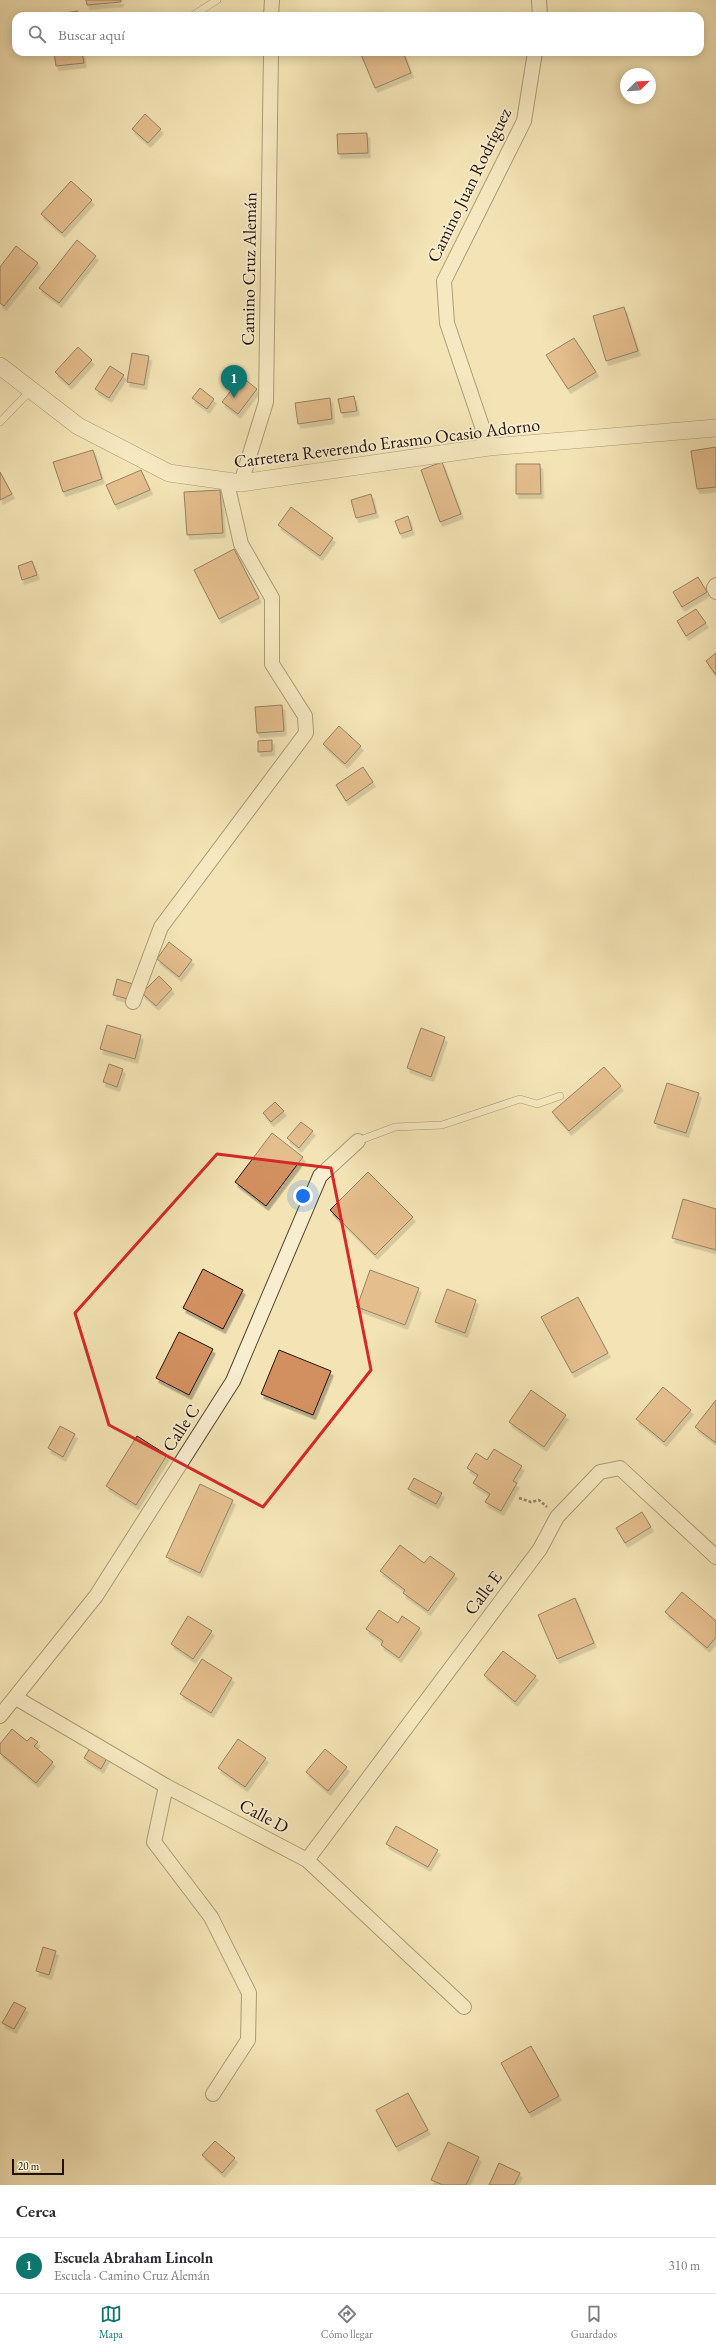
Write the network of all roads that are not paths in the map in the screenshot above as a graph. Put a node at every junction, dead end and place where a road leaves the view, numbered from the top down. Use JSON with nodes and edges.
{"nodes":[{"id":1,"x":216,"y":0,"type":"edge"},
{"id":2,"x":272,"y":0,"type":"edge"},
{"id":3,"x":539,"y":0,"type":"edge"},
{"id":4,"x":198,"y":12,"type":"edge"},
{"id":5,"x":271,"y":12,"type":"edge"},
{"id":6,"x":540,"y":12,"type":"edge"},
{"id":7,"x":271,"y":56,"type":"edge"},
{"id":8,"x":534,"y":56,"type":"edge"},
{"id":9,"x":0,"y":366,"type":"edge"},
{"id":10,"x":32,"y":390,"type":"junction"},
{"id":11,"x":0,"y":422,"type":"edge"},
{"id":12,"x":716,"y":428,"type":"edge"},
{"id":13,"x":489,"y":447,"type":"junction"},
{"id":14,"x":234,"y":483,"type":"junction"},
{"id":15,"x":716,"y":585,"type":"edge"},
{"id":16,"x":716,"y":592,"type":"edge"},
{"id":17,"x":133,"y":1002,"type":"dead end"},
{"id":18,"x":560,"y":1096,"type":"dead end"},
{"id":19,"x":358,"y":1141,"type":"joint"},
{"id":20,"x":716,"y":1557,"type":"edge"},
{"id":21,"x":16,"y":1698,"type":"junction"},
{"id":22,"x":0,"y":1716,"type":"edge"},
{"id":23,"x":166,"y":1786,"type":"junction"},
{"id":24,"x":307,"y":1860,"type":"junction"},
{"id":25,"x":464,"y":2007,"type":"dead end"},
{"id":26,"x":213,"y":2094,"type":"dead end"}],
"edges":[{"from":1,"to":4,"type":"lane"},
{"from":2,"to":5,"type":"street"},
{"from":3,"to":6,"type":"street"},
{"from":7,"to":14,"type":"street","name":"Camino Cruz Alemán"},
{"from":8,"to":13,"type":"street","name":"Camino Juan Rodríguez"},
{"from":9,"to":10,"type":"street","name":"Carretera Reverendo Erasmo Ocasio Adorno"},
{"from":10,"to":11,"type":"lane"},
{"from":10,"to":14,"type":"street","name":"Carretera Reverendo Erasmo Ocasio Adorno"},
{"from":12,"to":13,"type":"street","name":"Carretera Reverendo Erasmo Ocasio Adorno"},
{"from":13,"to":14,"type":"street","name":"Carretera Reverendo Erasmo Ocasio Adorno"},
{"from":14,"to":17,"type":"street"},
{"from":15,"to":16,"type":"street"},
{"from":18,"to":19,"type":"lane"},
{"from":19,"to":21,"type":"street","name":"Calle C"},
{"from":20,"to":24,"type":"street","name":"Calle E"},
{"from":21,"to":22,"type":"street","name":"Calle C"},
{"from":21,"to":23,"type":"street","name":"Calle D"},
{"from":23,"to":24,"type":"street","name":"Calle D"},
{"from":23,"to":26,"type":"street"},
{"from":24,"to":25,"type":"street","name":"Calle D"}]}
